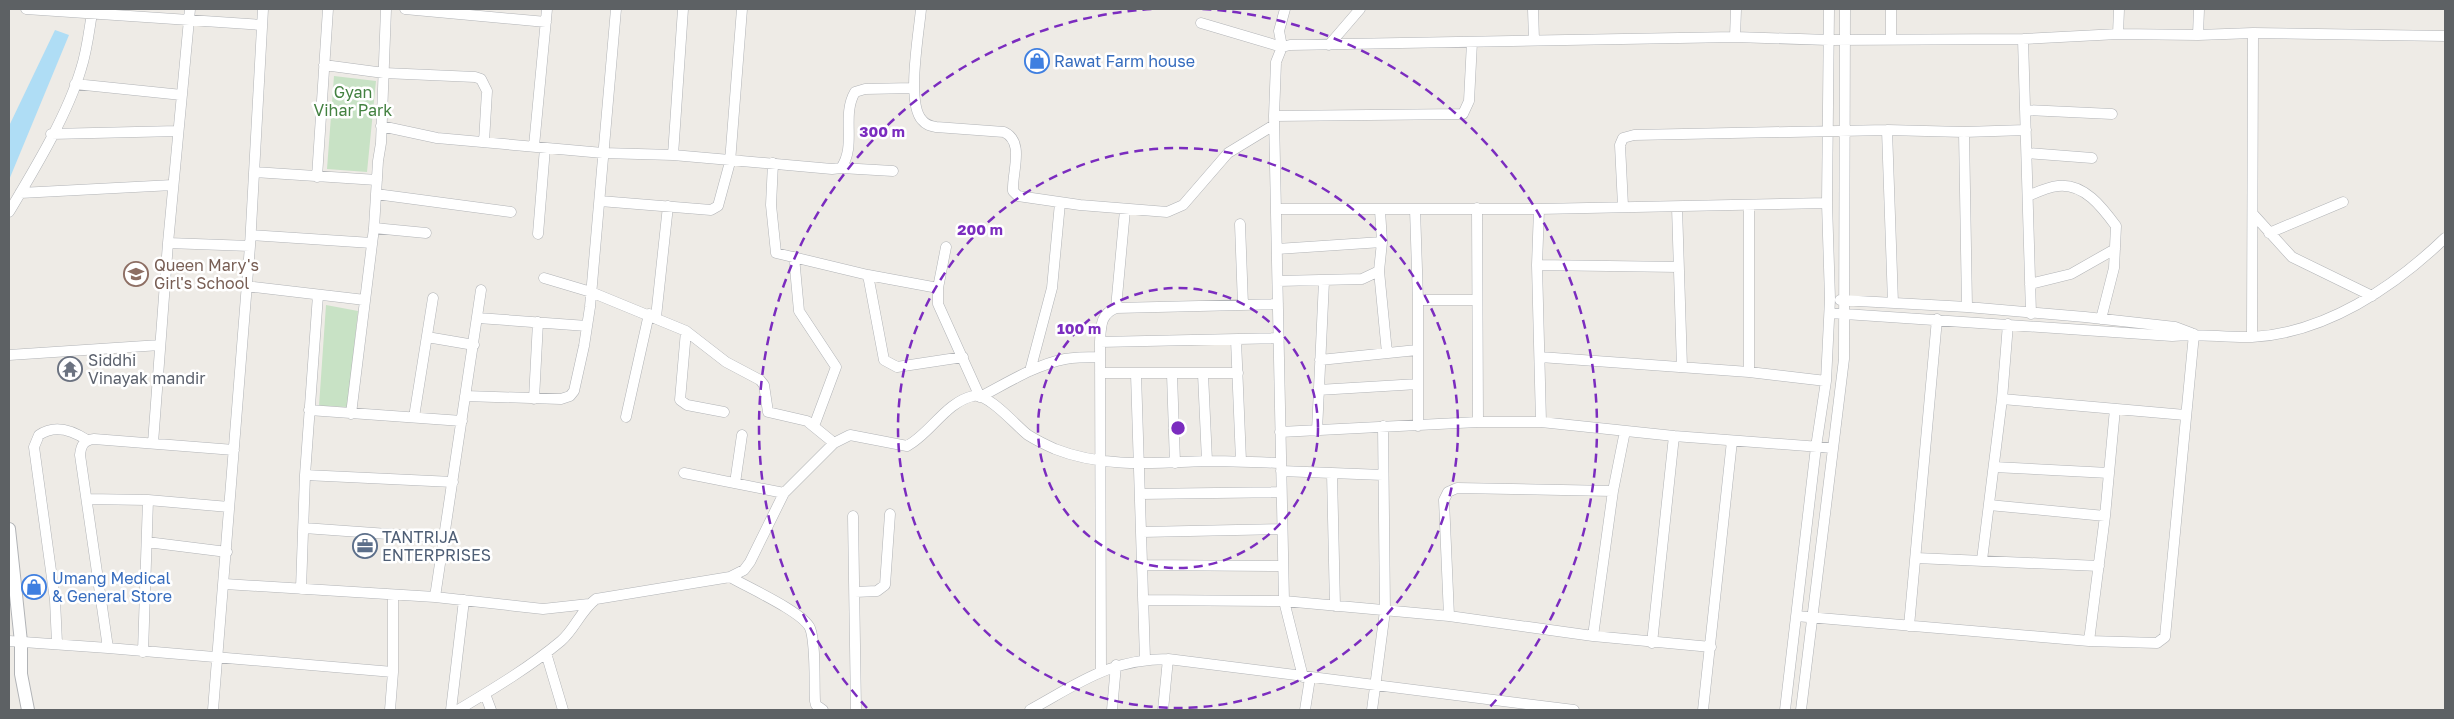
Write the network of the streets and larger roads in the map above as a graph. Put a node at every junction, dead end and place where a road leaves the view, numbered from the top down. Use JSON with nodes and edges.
{"nodes":[{"id":1,"x":26,"y":9,"type":"edge"},
{"id":2,"x":190,"y":9,"type":"edge"},
{"id":3,"x":263,"y":9,"type":"edge"},
{"id":4,"x":328,"y":9,"type":"edge"},
{"id":5,"x":386,"y":9,"type":"edge"},
{"id":6,"x":405,"y":9,"type":"edge"},
{"id":7,"x":547,"y":9,"type":"edge"},
{"id":8,"x":616,"y":9,"type":"edge"},
{"id":9,"x":683,"y":9,"type":"edge"},
{"id":10,"x":742,"y":9,"type":"edge"},
{"id":11,"x":922,"y":9,"type":"edge"},
{"id":12,"x":1285,"y":9,"type":"edge"},
{"id":13,"x":1360,"y":9,"type":"edge"},
{"id":14,"x":1533,"y":9,"type":"edge"},
{"id":15,"x":1736,"y":9,"type":"edge"},
{"id":16,"x":1829,"y":9,"type":"edge"},
{"id":17,"x":1844,"y":9,"type":"edge"},
{"id":18,"x":1890,"y":9,"type":"edge"},
{"id":19,"x":2118,"y":9,"type":"edge"},
{"id":20,"x":2199,"y":9,"type":"edge"},
{"id":21,"x":44,"y":10,"type":"edge"},
{"id":22,"x":67,"y":11,"type":"edge"},
{"id":23,"x":127,"y":12,"type":"edge"},
{"id":24,"x":92,"y":13,"type":"junction"},
{"id":25,"x":189,"y":20,"type":"junction"},
{"id":26,"x":546,"y":22,"type":"junction"},
{"id":27,"x":1201,"y":23,"type":"dead end"},
{"id":28,"x":262,"y":25,"type":"junction"},
{"id":29,"x":2253,"y":33,"type":"junction"},
{"id":30,"x":2118,"y":34,"type":"junction"},
{"id":31,"x":2198,"y":35,"type":"junction"},
{"id":32,"x":2445,"y":36,"type":"edge"},
{"id":33,"x":1735,"y":37,"type":"junction"},
{"id":34,"x":1891,"y":38,"type":"junction"},
{"id":35,"x":1845,"y":39,"type":"junction"},
{"id":36,"x":2023,"y":39,"type":"junction"},
{"id":37,"x":1534,"y":40,"type":"junction"},
{"id":38,"x":1829,"y":40,"type":"junction"},
{"id":39,"x":1472,"y":42,"type":"junction"},
{"id":40,"x":1329,"y":45,"type":"junction"},
{"id":41,"x":1282,"y":48,"type":"junction"},
{"id":42,"x":324,"y":64,"type":"junction"},
{"id":43,"x":384,"y":73,"type":"junction"},
{"id":44,"x":76,"y":84,"type":"junction"},
{"id":45,"x":913,"y":88,"type":"junction"},
{"id":46,"x":182,"y":95,"type":"junction"},
{"id":47,"x":2025,"y":110,"type":"junction"},
{"id":48,"x":2112,"y":114,"type":"dead end"},
{"id":49,"x":1274,"y":121,"type":"junction"},
{"id":50,"x":381,"y":126,"type":"junction"},
{"id":51,"x":1887,"y":130,"type":"junction"},
{"id":52,"x":2026,"y":130,"type":"junction"},
{"id":53,"x":178,"y":131,"type":"junction"},
{"id":54,"x":1845,"y":131,"type":"junction"},
{"id":55,"x":1828,"y":132,"type":"junction"},
{"id":56,"x":1964,"y":132,"type":"junction"},
{"id":57,"x":51,"y":134,"type":"junction"},
{"id":58,"x":484,"y":142,"type":"junction"},
{"id":59,"x":534,"y":146,"type":"junction"},
{"id":60,"x":545,"y":148,"type":"junction"},
{"id":61,"x":602,"y":153,"type":"junction"},
{"id":62,"x":2027,"y":153,"type":"junction"},
{"id":63,"x":674,"y":155,"type":"junction"},
{"id":64,"x":2092,"y":158,"type":"dead end"},
{"id":65,"x":730,"y":162,"type":"junction"},
{"id":66,"x":773,"y":163,"type":"junction"},
{"id":67,"x":792,"y":166,"type":"junction"},
{"id":68,"x":841,"y":168,"type":"junction"},
{"id":69,"x":892,"y":171,"type":"dead end"},
{"id":70,"x":254,"y":172,"type":"junction"},
{"id":71,"x":317,"y":177,"type":"junction"},
{"id":72,"x":772,"y":179,"type":"junction"},
{"id":73,"x":377,"y":180,"type":"junction"},
{"id":74,"x":173,"y":185,"type":"junction"},
{"id":75,"x":20,"y":193,"type":"junction"},
{"id":76,"x":376,"y":194,"type":"junction"},
{"id":77,"x":2028,"y":196,"type":"junction"},
{"id":78,"x":600,"y":201,"type":"junction"},
{"id":79,"x":2343,"y":202,"type":"dead end"},
{"id":80,"x":1060,"y":203,"type":"junction"},
{"id":81,"x":1827,"y":203,"type":"junction"},
{"id":82,"x":1749,"y":205,"type":"junction"},
{"id":83,"x":668,"y":206,"type":"junction"},
{"id":84,"x":1623,"y":206,"type":"junction"},
{"id":85,"x":1677,"y":207,"type":"junction"},
{"id":86,"x":1477,"y":208,"type":"junction"},
{"id":87,"x":1277,"y":209,"type":"junction"},
{"id":88,"x":1539,"y":209,"type":"junction"},
{"id":89,"x":1125,"y":210,"type":"junction"},
{"id":90,"x":1380,"y":210,"type":"junction"},
{"id":91,"x":1415,"y":210,"type":"junction"},
{"id":92,"x":9,"y":212,"type":"edge"},
{"id":93,"x":511,"y":212,"type":"dead end"},
{"id":94,"x":2253,"y":214,"type":"junction"},
{"id":95,"x":1240,"y":224,"type":"dead end"},
{"id":96,"x":374,"y":228,"type":"junction"},
{"id":97,"x":426,"y":232,"type":"dead end"},
{"id":98,"x":2269,"y":233,"type":"junction"},
{"id":99,"x":538,"y":234,"type":"dead end"},
{"id":100,"x":2445,"y":238,"type":"edge"},
{"id":101,"x":250,"y":241,"type":"junction"},
{"id":102,"x":1382,"y":242,"type":"junction"},
{"id":103,"x":168,"y":243,"type":"junction"},
{"id":104,"x":372,"y":243,"type":"junction"},
{"id":105,"x":946,"y":247,"type":"dead end"},
{"id":106,"x":1277,"y":249,"type":"junction"},
{"id":107,"x":2115,"y":249,"type":"junction"},
{"id":108,"x":794,"y":257,"type":"junction"},
{"id":109,"x":1537,"y":265,"type":"junction"},
{"id":110,"x":1679,"y":266,"type":"junction"},
{"id":111,"x":1379,"y":272,"type":"junction"},
{"id":112,"x":868,"y":275,"type":"junction"},
{"id":113,"x":544,"y":278,"type":"dead end"},
{"id":114,"x":1278,"y":281,"type":"junction"},
{"id":115,"x":1324,"y":281,"type":"junction"},
{"id":116,"x":2030,"y":284,"type":"junction"},
{"id":117,"x":246,"y":286,"type":"junction"},
{"id":118,"x":938,"y":288,"type":"junction"},
{"id":119,"x":481,"y":290,"type":"dead end"},
{"id":120,"x":591,"y":292,"type":"junction"},
{"id":121,"x":318,"y":295,"type":"junction"},
{"id":122,"x":2372,"y":296,"type":"junction"},
{"id":123,"x":433,"y":298,"type":"dead end"},
{"id":124,"x":1830,"y":299,"type":"junction"},
{"id":125,"x":365,"y":300,"type":"junction"},
{"id":126,"x":1418,"y":300,"type":"junction"},
{"id":127,"x":1477,"y":300,"type":"junction"},
{"id":128,"x":1846,"y":301,"type":"junction"},
{"id":129,"x":1893,"y":303,"type":"junction"},
{"id":130,"x":1278,"y":304,"type":"junction"},
{"id":131,"x":1243,"y":305,"type":"junction"},
{"id":132,"x":1967,"y":306,"type":"junction"},
{"id":133,"x":1116,"y":308,"type":"junction"},
{"id":134,"x":1830,"y":313,"type":"junction"},
{"id":135,"x":1846,"y":313,"type":"junction"},
{"id":136,"x":2031,"y":314,"type":"junction"},
{"id":137,"x":652,"y":316,"type":"junction"},
{"id":138,"x":478,"y":318,"type":"junction"},
{"id":139,"x":1937,"y":319,"type":"junction"},
{"id":140,"x":2101,"y":319,"type":"junction"},
{"id":141,"x":538,"y":322,"type":"junction"},
{"id":142,"x":2008,"y":324,"type":"junction"},
{"id":143,"x":587,"y":326,"type":"junction"},
{"id":144,"x":686,"y":332,"type":"junction"},
{"id":145,"x":2194,"y":334,"type":"junction"},
{"id":146,"x":427,"y":337,"type":"junction"},
{"id":147,"x":2252,"y":337,"type":"junction"},
{"id":148,"x":1280,"y":338,"type":"junction"},
{"id":149,"x":1236,"y":340,"type":"junction"},
{"id":150,"x":1100,"y":342,"type":"junction"},
{"id":151,"x":160,"y":345,"type":"junction"},
{"id":152,"x":474,"y":345,"type":"junction"},
{"id":153,"x":1417,"y":350,"type":"junction"},
{"id":154,"x":1387,"y":353,"type":"junction"},
{"id":155,"x":9,"y":355,"type":"edge"},
{"id":156,"x":963,"y":357,"type":"junction"},
{"id":157,"x":1100,"y":357,"type":"junction"},
{"id":158,"x":1540,"y":357,"type":"junction"},
{"id":159,"x":1320,"y":360,"type":"junction"},
{"id":160,"x":1682,"y":367,"type":"junction"},
{"id":161,"x":1030,"y":371,"type":"junction"},
{"id":162,"x":1749,"y":372,"type":"junction"},
{"id":163,"x":1100,"y":373,"type":"junction"},
{"id":164,"x":1238,"y":373,"type":"junction"},
{"id":165,"x":1136,"y":374,"type":"junction"},
{"id":166,"x":1172,"y":374,"type":"junction"},
{"id":167,"x":1203,"y":374,"type":"junction"},
{"id":168,"x":1826,"y":381,"type":"junction"},
{"id":169,"x":1418,"y":384,"type":"junction"},
{"id":170,"x":1318,"y":390,"type":"junction"},
{"id":171,"x":465,"y":396,"type":"junction"},
{"id":172,"x":980,"y":397,"type":"junction"},
{"id":173,"x":534,"y":399,"type":"junction"},
{"id":174,"x":2002,"y":399,"type":"junction"},
{"id":175,"x":2115,"y":409,"type":"junction"},
{"id":176,"x":309,"y":410,"type":"junction"},
{"id":177,"x":724,"y":412,"type":"dead end"},
{"id":178,"x":351,"y":414,"type":"junction"},
{"id":179,"x":2185,"y":415,"type":"junction"},
{"id":180,"x":414,"y":417,"type":"junction"},
{"id":181,"x":626,"y":417,"type":"dead end"},
{"id":182,"x":462,"y":421,"type":"junction"},
{"id":183,"x":1478,"y":422,"type":"junction"},
{"id":184,"x":1541,"y":422,"type":"junction"},
{"id":185,"x":814,"y":426,"type":"junction"},
{"id":186,"x":1383,"y":426,"type":"junction"},
{"id":187,"x":1418,"y":426,"type":"junction"},
{"id":188,"x":1316,"y":430,"type":"junction"},
{"id":189,"x":1625,"y":431,"type":"junction"},
{"id":190,"x":1280,"y":432,"type":"junction"},
{"id":191,"x":742,"y":435,"type":"dead end"},
{"id":192,"x":1674,"y":436,"type":"junction"},
{"id":193,"x":87,"y":440,"type":"junction"},
{"id":194,"x":1732,"y":441,"type":"junction"},
{"id":195,"x":152,"y":443,"type":"junction"},
{"id":196,"x":834,"y":443,"type":"junction"},
{"id":197,"x":1816,"y":448,"type":"junction"},
{"id":198,"x":1833,"y":448,"type":"junction"},
{"id":199,"x":234,"y":450,"type":"junction"},
{"id":200,"x":1101,"y":461,"type":"junction"},
{"id":201,"x":1207,"y":461,"type":"junction"},
{"id":202,"x":1241,"y":461,"type":"junction"},
{"id":203,"x":1175,"y":463,"type":"junction"},
{"id":204,"x":1138,"y":464,"type":"junction"},
{"id":205,"x":1281,"y":467,"type":"junction"},
{"id":206,"x":1994,"y":467,"type":"junction"},
{"id":207,"x":684,"y":473,"type":"dead end"},
{"id":208,"x":1332,"y":473,"type":"junction"},
{"id":209,"x":2110,"y":473,"type":"junction"},
{"id":210,"x":305,"y":475,"type":"junction"},
{"id":211,"x":1382,"y":475,"type":"junction"},
{"id":212,"x":453,"y":482,"type":"junction"},
{"id":213,"x":735,"y":483,"type":"junction"},
{"id":214,"x":1613,"y":491,"type":"junction"},
{"id":215,"x":1281,"y":492,"type":"junction"},
{"id":216,"x":784,"y":493,"type":"junction"},
{"id":217,"x":1140,"y":494,"type":"junction"},
{"id":218,"x":87,"y":499,"type":"junction"},
{"id":219,"x":148,"y":500,"type":"junction"},
{"id":220,"x":1989,"y":505,"type":"junction"},
{"id":221,"x":228,"y":506,"type":"junction"},
{"id":222,"x":890,"y":514,"type":"dead end"},
{"id":223,"x":853,"y":516,"type":"dead end"},
{"id":224,"x":2105,"y":516,"type":"junction"},
{"id":225,"x":304,"y":528,"type":"junction"},
{"id":226,"x":1282,"y":528,"type":"junction"},
{"id":227,"x":9,"y":529,"type":"edge"},
{"id":228,"x":1142,"y":532,"type":"junction"},
{"id":229,"x":444,"y":538,"type":"junction"},
{"id":230,"x":147,"y":542,"type":"junction"},
{"id":231,"x":226,"y":552,"type":"junction"},
{"id":232,"x":1916,"y":558,"type":"junction"},
{"id":233,"x":1982,"y":560,"type":"junction"},
{"id":234,"x":1142,"y":565,"type":"junction"},
{"id":235,"x":1284,"y":566,"type":"junction"},
{"id":236,"x":2098,"y":566,"type":"junction"},
{"id":237,"x":730,"y":577,"type":"junction"},
{"id":238,"x":225,"y":584,"type":"junction"},
{"id":239,"x":300,"y":589,"type":"junction"},
{"id":240,"x":854,"y":592,"type":"junction"},
{"id":241,"x":393,"y":596,"type":"junction"},
{"id":242,"x":436,"y":597,"type":"junction"},
{"id":243,"x":464,"y":600,"type":"junction"},
{"id":244,"x":1143,"y":600,"type":"junction"},
{"id":245,"x":1284,"y":602,"type":"junction"},
{"id":246,"x":589,"y":604,"type":"junction"},
{"id":247,"x":1335,"y":606,"type":"junction"},
{"id":248,"x":1385,"y":611,"type":"junction"},
{"id":249,"x":1449,"y":616,"type":"junction"},
{"id":250,"x":1796,"y":616,"type":"junction"},
{"id":251,"x":1811,"y":618,"type":"junction"},
{"id":252,"x":1909,"y":626,"type":"junction"},
{"id":253,"x":1593,"y":636,"type":"junction"},
{"id":254,"x":15,"y":642,"type":"edge"},
{"id":255,"x":2089,"y":642,"type":"junction"},
{"id":256,"x":57,"y":643,"type":"junction"},
{"id":257,"x":1652,"y":643,"type":"junction"},
{"id":258,"x":1711,"y":647,"type":"junction"},
{"id":259,"x":108,"y":648,"type":"junction"},
{"id":260,"x":143,"y":652,"type":"junction"},
{"id":261,"x":546,"y":653,"type":"junction"},
{"id":262,"x":218,"y":657,"type":"junction"},
{"id":263,"x":1145,"y":659,"type":"junction"},
{"id":264,"x":1168,"y":659,"type":"junction"},
{"id":265,"x":1116,"y":664,"type":"junction"},
{"id":266,"x":1101,"y":671,"type":"junction"},
{"id":267,"x":393,"y":672,"type":"junction"},
{"id":268,"x":1306,"y":677,"type":"junction"},
{"id":269,"x":1375,"y":687,"type":"junction"},
{"id":270,"x":485,"y":694,"type":"junction"},
{"id":271,"x":28,"y":710,"type":"edge"},
{"id":272,"x":213,"y":710,"type":"edge"},
{"id":273,"x":390,"y":710,"type":"edge"},
{"id":274,"x":451,"y":710,"type":"edge"},
{"id":275,"x":458,"y":710,"type":"edge"},
{"id":276,"x":491,"y":710,"type":"edge"},
{"id":277,"x":563,"y":710,"type":"edge"},
{"id":278,"x":823,"y":710,"type":"edge"},
{"id":279,"x":856,"y":710,"type":"edge"},
{"id":280,"x":1030,"y":710,"type":"edge"},
{"id":281,"x":1112,"y":710,"type":"edge"},
{"id":282,"x":1163,"y":710,"type":"edge"},
{"id":283,"x":1305,"y":710,"type":"edge"},
{"id":284,"x":1372,"y":710,"type":"edge"},
{"id":285,"x":1574,"y":710,"type":"edge"},
{"id":286,"x":1703,"y":710,"type":"edge"},
{"id":287,"x":1785,"y":710,"type":"edge"},
{"id":288,"x":1801,"y":710,"type":"edge"}],
"edges":[{"from":1,"to":21,"type":"street"},
{"from":2,"to":25,"type":"street"},
{"from":3,"to":28,"type":"street"},
{"from":4,"to":42,"type":"street"},
{"from":5,"to":43,"type":"street"},
{"from":6,"to":26,"type":"street"},
{"from":7,"to":26,"type":"street"},
{"from":8,"to":61,"type":"street"},
{"from":9,"to":63,"type":"street"},
{"from":10,"to":65,"type":"street"},
{"from":11,"to":45,"type":"street"},
{"from":12,"to":41,"type":"street"},
{"from":13,"to":40,"type":"street"},
{"from":14,"to":37,"type":"street"},
{"from":15,"to":33,"type":"street"},
{"from":16,"to":38,"type":"street"},
{"from":17,"to":35,"type":"street"},
{"from":18,"to":34,"type":"street"},
{"from":19,"to":30,"type":"street"},
{"from":20,"to":31,"type":"street"},
{"from":21,"to":22,"type":"street"},
{"from":22,"to":24,"type":"street"},
{"from":23,"to":24,"type":"street"},
{"from":23,"to":25,"type":"street"},
{"from":24,"to":44,"type":"street"},
{"from":25,"to":28,"type":"street"},
{"from":25,"to":46,"type":"street"},
{"from":26,"to":59,"type":"street"},
{"from":27,"to":41,"type":"street"},
{"from":28,"to":70,"type":"street"},
{"from":29,"to":31,"type":"street"},
{"from":29,"to":32,"type":"street"},
{"from":29,"to":94,"type":"street"},
{"from":30,"to":31,"type":"street"},
{"from":30,"to":36,"type":"street"},
{"from":33,"to":37,"type":"street"},
{"from":33,"to":38,"type":"street"},
{"from":34,"to":35,"type":"street"},
{"from":34,"to":36,"type":"street"},
{"from":35,"to":38,"type":"street"},
{"from":35,"to":54,"type":"street"},
{"from":36,"to":47,"type":"street"},
{"from":37,"to":39,"type":"street"},
{"from":38,"to":55,"type":"street"},
{"from":39,"to":40,"type":"street"},
{"from":39,"to":49,"type":"street"},
{"from":40,"to":41,"type":"street"},
{"from":41,"to":49,"type":"street"},
{"from":42,"to":43,"type":"street"},
{"from":42,"to":71,"type":"street"},
{"from":43,"to":50,"type":"street"},
{"from":43,"to":58,"type":"street"},
{"from":44,"to":46,"type":"street"},
{"from":44,"to":57,"type":"street"},
{"from":45,"to":68,"type":"street"},
{"from":45,"to":80,"type":"street"},
{"from":46,"to":53,"type":"street"},
{"from":47,"to":48,"type":"street"},
{"from":47,"to":52,"type":"street"},
{"from":49,"to":87,"type":"street"},
{"from":49,"to":89,"type":"street"},
{"from":50,"to":58,"type":"street"},
{"from":50,"to":73,"type":"street"},
{"from":51,"to":54,"type":"street"},
{"from":51,"to":56,"type":"street"},
{"from":51,"to":129,"type":"street"},
{"from":52,"to":56,"type":"street"},
{"from":52,"to":62,"type":"street"},
{"from":53,"to":57,"type":"street"},
{"from":53,"to":74,"type":"street"},
{"from":54,"to":55,"type":"street"},
{"from":54,"to":128,"type":"street"},
{"from":55,"to":81,"type":"street"},
{"from":55,"to":84,"type":"street"},
{"from":56,"to":132,"type":"street"},
{"from":57,"to":75,"type":"street"},
{"from":58,"to":59,"type":"street"},
{"from":59,"to":60,"type":"street"},
{"from":60,"to":61,"type":"street"},
{"from":60,"to":99,"type":"street"},
{"from":61,"to":63,"type":"street"},
{"from":61,"to":78,"type":"street"},
{"from":62,"to":64,"type":"street"},
{"from":62,"to":77,"type":"street"},
{"from":63,"to":65,"type":"street"},
{"from":65,"to":66,"type":"street"},
{"from":65,"to":83,"type":"street"},
{"from":66,"to":67,"type":"street"},
{"from":66,"to":72,"type":"street"},
{"from":67,"to":68,"type":"street"},
{"from":67,"to":72,"type":"street"},
{"from":68,"to":69,"type":"street"},
{"from":70,"to":71,"type":"street"},
{"from":70,"to":101,"type":"street"},
{"from":71,"to":73,"type":"street"},
{"from":72,"to":108,"type":"street"},
{"from":73,"to":76,"type":"street"},
{"from":74,"to":75,"type":"street"},
{"from":74,"to":103,"type":"street"},
{"from":75,"to":92,"type":"street"},
{"from":76,"to":93,"type":"street"},
{"from":76,"to":96,"type":"street"},
{"from":77,"to":107,"type":"street"},
{"from":77,"to":116,"type":"street"},
{"from":78,"to":83,"type":"street"},
{"from":78,"to":120,"type":"street"},
{"from":79,"to":98,"type":"street"},
{"from":80,"to":89,"type":"street"},
{"from":80,"to":161,"type":"street"},
{"from":81,"to":82,"type":"street"},
{"from":81,"to":124,"type":"street"},
{"from":82,"to":85,"type":"street"},
{"from":82,"to":162,"type":"street"},
{"from":83,"to":137,"type":"street"},
{"from":84,"to":85,"type":"street"},
{"from":84,"to":88,"type":"street"},
{"from":85,"to":110,"type":"street"},
{"from":86,"to":88,"type":"street"},
{"from":86,"to":91,"type":"street"},
{"from":86,"to":127,"type":"street"},
{"from":87,"to":90,"type":"street"},
{"from":87,"to":106,"type":"street"},
{"from":88,"to":109,"type":"street"},
{"from":89,"to":133,"type":"street"},
{"from":90,"to":91,"type":"street"},
{"from":90,"to":102,"type":"street"},
{"from":91,"to":126,"type":"street"},
{"from":94,"to":98,"type":"street"},
{"from":94,"to":147,"type":"street"},
{"from":95,"to":131,"type":"street"},
{"from":96,"to":97,"type":"street"},
{"from":96,"to":104,"type":"street"},
{"from":98,"to":122,"type":"street"},
{"from":100,"to":122,"type":"street"},
{"from":101,"to":103,"type":"street"},
{"from":101,"to":104,"type":"street"},
{"from":101,"to":117,"type":"street"},
{"from":102,"to":106,"type":"street"},
{"from":102,"to":111,"type":"street"},
{"from":103,"to":151,"type":"street"},
{"from":104,"to":125,"type":"street"},
{"from":105,"to":118,"type":"street"},
{"from":106,"to":114,"type":"street"},
{"from":107,"to":116,"type":"street"},
{"from":107,"to":140,"type":"street"},
{"from":108,"to":112,"type":"street"},
{"from":108,"to":185,"type":"street"},
{"from":109,"to":110,"type":"street"},
{"from":109,"to":158,"type":"street"},
{"from":110,"to":160,"type":"street"},
{"from":111,"to":115,"type":"street"},
{"from":111,"to":154,"type":"street"},
{"from":112,"to":118,"type":"street"},
{"from":112,"to":156,"type":"street"},
{"from":113,"to":120,"type":"street"},
{"from":114,"to":115,"type":"street"},
{"from":114,"to":130,"type":"street"},
{"from":115,"to":159,"type":"street"},
{"from":116,"to":136,"type":"street"},
{"from":117,"to":121,"type":"street"},
{"from":117,"to":199,"type":"street"},
{"from":118,"to":156,"type":"street"},
{"from":119,"to":138,"type":"street"},
{"from":120,"to":137,"type":"street"},
{"from":120,"to":143,"type":"street"},
{"from":121,"to":125,"type":"street"},
{"from":121,"to":176,"type":"street"},
{"from":122,"to":147,"type":"street"},
{"from":123,"to":146,"type":"street"},
{"from":124,"to":128,"type":"street"},
{"from":124,"to":134,"type":"street"},
{"from":125,"to":178,"type":"street"},
{"from":126,"to":127,"type":"street"},
{"from":126,"to":153,"type":"street"},
{"from":127,"to":183,"type":"street"},
{"from":128,"to":129,"type":"street"},
{"from":128,"to":135,"type":"street"},
{"from":129,"to":132,"type":"street"},
{"from":130,"to":131,"type":"street"},
{"from":130,"to":148,"type":"street"},
{"from":131,"to":133,"type":"street"},
{"from":132,"to":136,"type":"street"},
{"from":133,"to":150,"type":"street"},
{"from":134,"to":135,"type":"street"},
{"from":134,"to":168,"type":"street"},
{"from":135,"to":139,"type":"street"},
{"from":135,"to":198,"type":"street"},
{"from":136,"to":140,"type":"street"},
{"from":137,"to":144,"type":"street"},
{"from":137,"to":181,"type":"street"},
{"from":138,"to":141,"type":"street"},
{"from":138,"to":152,"type":"street"},
{"from":139,"to":142,"type":"street"},
{"from":139,"to":232,"type":"street"},
{"from":140,"to":145,"type":"street"},
{"from":141,"to":143,"type":"street"},
{"from":141,"to":173,"type":"street"},
{"from":142,"to":145,"type":"street"},
{"from":142,"to":174,"type":"street"},
{"from":143,"to":173,"type":"street"},
{"from":144,"to":177,"type":"street"},
{"from":144,"to":185,"type":"street"},
{"from":145,"to":147,"type":"street"},
{"from":145,"to":179,"type":"street"},
{"from":146,"to":152,"type":"street"},
{"from":146,"to":180,"type":"street"},
{"from":148,"to":149,"type":"street"},
{"from":148,"to":190,"type":"street"},
{"from":149,"to":150,"type":"street"},
{"from":149,"to":164,"type":"street"},
{"from":150,"to":157,"type":"street"},
{"from":151,"to":155,"type":"street"},
{"from":151,"to":195,"type":"street"},
{"from":152,"to":171,"type":"street"},
{"from":153,"to":154,"type":"street"},
{"from":153,"to":169,"type":"street"},
{"from":154,"to":159,"type":"street"},
{"from":156,"to":172,"type":"street"},
{"from":157,"to":161,"type":"street"},
{"from":157,"to":163,"type":"street"},
{"from":158,"to":160,"type":"street"},
{"from":158,"to":184,"type":"street"},
{"from":159,"to":170,"type":"street"},
{"from":160,"to":162,"type":"street"},
{"from":161,"to":172,"type":"street"},
{"from":162,"to":168,"type":"street"},
{"from":163,"to":165,"type":"street"},
{"from":163,"to":200,"type":"street"},
{"from":164,"to":167,"type":"street"},
{"from":164,"to":202,"type":"street"},
{"from":165,"to":166,"type":"street"},
{"from":165,"to":204,"type":"street"},
{"from":166,"to":167,"type":"street"},
{"from":166,"to":203,"type":"street"},
{"from":167,"to":201,"type":"street"},
{"from":168,"to":197,"type":"street"},
{"from":169,"to":170,"type":"street"},
{"from":169,"to":187,"type":"street"},
{"from":170,"to":188,"type":"street"},
{"from":171,"to":173,"type":"street"},
{"from":171,"to":182,"type":"street"},
{"from":172,"to":196,"type":"street"},
{"from":172,"to":200,"type":"street"},
{"from":174,"to":175,"type":"street"},
{"from":174,"to":206,"type":"street"},
{"from":175,"to":179,"type":"street"},
{"from":175,"to":209,"type":"street"},
{"from":176,"to":178,"type":"street"},
{"from":176,"to":210,"type":"street"},
{"from":178,"to":180,"type":"street"},
{"from":179,"to":255,"type":"street"},
{"from":180,"to":182,"type":"street"},
{"from":182,"to":212,"type":"street"},
{"from":183,"to":184,"type":"street"},
{"from":183,"to":187,"type":"street"},
{"from":184,"to":189,"type":"street"},
{"from":185,"to":196,"type":"street"},
{"from":186,"to":187,"type":"street"},
{"from":186,"to":188,"type":"street"},
{"from":186,"to":211,"type":"street"},
{"from":188,"to":190,"type":"street"},
{"from":189,"to":192,"type":"street"},
{"from":189,"to":214,"type":"street"},
{"from":190,"to":205,"type":"street"},
{"from":191,"to":213,"type":"street"},
{"from":192,"to":194,"type":"street"},
{"from":192,"to":257,"type":"street"},
{"from":193,"to":195,"type":"street"},
{"from":193,"to":218,"type":"street"},
{"from":193,"to":256,"type":"street"},
{"from":194,"to":197,"type":"street"},
{"from":194,"to":258,"type":"street"},
{"from":195,"to":199,"type":"street"},
{"from":196,"to":216,"type":"street"},
{"from":197,"to":198,"type":"street"},
{"from":197,"to":250,"type":"street"},
{"from":198,"to":251,"type":"street"},
{"from":199,"to":221,"type":"street"},
{"from":200,"to":204,"type":"street"},
{"from":200,"to":266,"type":"street"},
{"from":201,"to":202,"type":"street"},
{"from":201,"to":203,"type":"street"},
{"from":202,"to":205,"type":"street"},
{"from":203,"to":204,"type":"street"},
{"from":204,"to":217,"type":"street"},
{"from":205,"to":208,"type":"street"},
{"from":205,"to":215,"type":"street"},
{"from":206,"to":209,"type":"street"},
{"from":206,"to":220,"type":"street"},
{"from":207,"to":213,"type":"street"},
{"from":208,"to":211,"type":"street"},
{"from":208,"to":247,"type":"street"},
{"from":209,"to":224,"type":"street"},
{"from":210,"to":212,"type":"street"},
{"from":210,"to":225,"type":"street"},
{"from":211,"to":248,"type":"street"},
{"from":212,"to":229,"type":"street"},
{"from":213,"to":216,"type":"street"},
{"from":214,"to":249,"type":"street"},
{"from":214,"to":253,"type":"street"},
{"from":215,"to":217,"type":"street"},
{"from":215,"to":226,"type":"street"},
{"from":216,"to":237,"type":"street"},
{"from":217,"to":228,"type":"street"},
{"from":218,"to":219,"type":"street"},
{"from":218,"to":259,"type":"street"},
{"from":219,"to":221,"type":"street"},
{"from":219,"to":230,"type":"street"},
{"from":220,"to":224,"type":"street"},
{"from":220,"to":233,"type":"street"},
{"from":221,"to":231,"type":"street"},
{"from":222,"to":240,"type":"street"},
{"from":223,"to":240,"type":"street"},
{"from":224,"to":236,"type":"street"},
{"from":225,"to":229,"type":"street"},
{"from":225,"to":239,"type":"street"},
{"from":226,"to":228,"type":"street"},
{"from":226,"to":235,"type":"street"},
{"from":227,"to":254,"type":"street"},
{"from":228,"to":234,"type":"street"},
{"from":229,"to":242,"type":"street"},
{"from":230,"to":231,"type":"street"},
{"from":230,"to":260,"type":"street"},
{"from":231,"to":238,"type":"street"},
{"from":232,"to":233,"type":"street"},
{"from":232,"to":252,"type":"street"},
{"from":233,"to":236,"type":"street"},
{"from":234,"to":235,"type":"street"},
{"from":234,"to":244,"type":"street"},
{"from":235,"to":245,"type":"street"},
{"from":236,"to":255,"type":"street"},
{"from":237,"to":246,"type":"street"},
{"from":237,"to":278,"type":"street"},
{"from":238,"to":239,"type":"street"},
{"from":238,"to":262,"type":"street"},
{"from":239,"to":241,"type":"street"},
{"from":240,"to":279,"type":"street"},
{"from":241,"to":242,"type":"street"},
{"from":241,"to":267,"type":"street"},
{"from":242,"to":243,"type":"street"},
{"from":243,"to":246,"type":"street"},
{"from":243,"to":274,"type":"street"},
{"from":244,"to":245,"type":"street"},
{"from":244,"to":263,"type":"street"},
{"from":245,"to":247,"type":"street"},
{"from":245,"to":268,"type":"street"},
{"from":246,"to":261,"type":"street"},
{"from":247,"to":248,"type":"street"},
{"from":248,"to":249,"type":"street"},
{"from":248,"to":269,"type":"street"},
{"from":249,"to":253,"type":"street"},
{"from":250,"to":251,"type":"street"},
{"from":250,"to":287,"type":"street"},
{"from":251,"to":252,"type":"street"},
{"from":251,"to":288,"type":"street"},
{"from":252,"to":255,"type":"street"},
{"from":253,"to":257,"type":"street"},
{"from":254,"to":256,"type":"street"},
{"from":254,"to":271,"type":"street"},
{"from":256,"to":259,"type":"street"},
{"from":257,"to":258,"type":"street"},
{"from":258,"to":286,"type":"street"},
{"from":259,"to":260,"type":"street"},
{"from":260,"to":262,"type":"street"},
{"from":261,"to":270,"type":"street"},
{"from":261,"to":277,"type":"street"},
{"from":262,"to":267,"type":"street"},
{"from":262,"to":272,"type":"street"},
{"from":263,"to":264,"type":"street"},
{"from":263,"to":265,"type":"street"},
{"from":264,"to":268,"type":"street"},
{"from":264,"to":282,"type":"street"},
{"from":265,"to":266,"type":"street"},
{"from":265,"to":281,"type":"street"},
{"from":266,"to":280,"type":"street"},
{"from":267,"to":273,"type":"street"},
{"from":268,"to":269,"type":"street"},
{"from":268,"to":283,"type":"street"},
{"from":269,"to":284,"type":"street"},
{"from":269,"to":285,"type":"street"},
{"from":270,"to":275,"type":"street"},
{"from":270,"to":276,"type":"street"}]}
